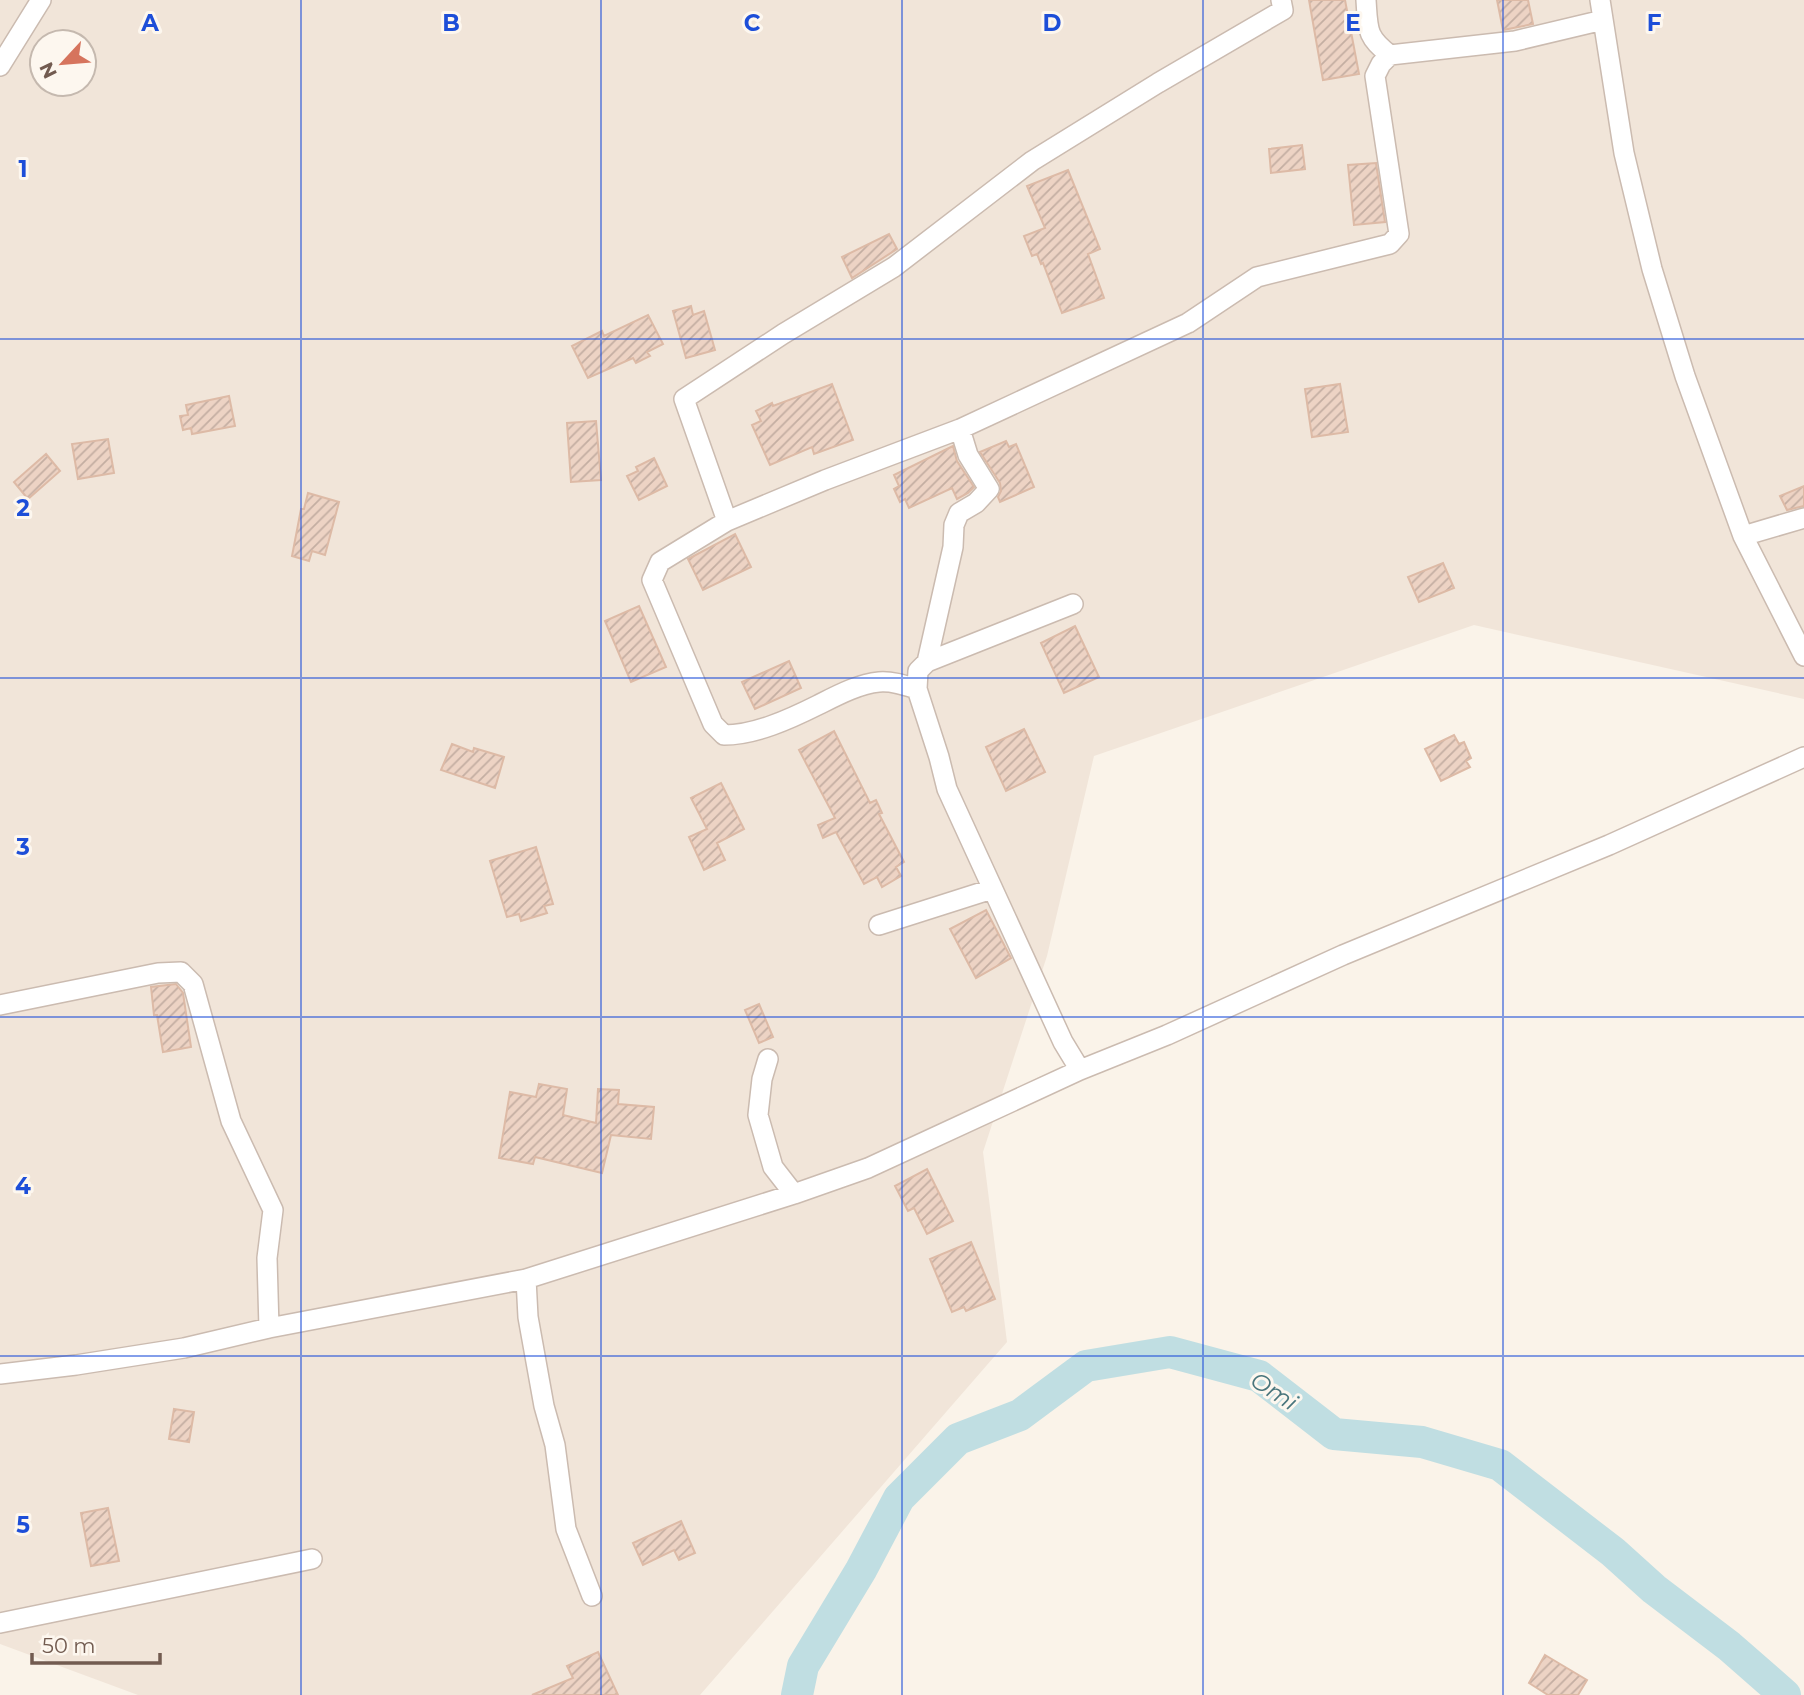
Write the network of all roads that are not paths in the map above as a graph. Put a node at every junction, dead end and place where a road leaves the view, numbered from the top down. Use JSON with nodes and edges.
{"nodes":[{"id":1,"x":41,"y":0,"type":"edge"},
{"id":2,"x":1281,"y":0,"type":"edge"},
{"id":3,"x":1366,"y":0,"type":"edge"},
{"id":4,"x":1601,"y":10,"type":"edge"},
{"id":5,"x":1390,"y":55,"type":"junction"},
{"id":6,"x":0,"y":66,"type":"edge"},
{"id":7,"x":960,"y":429,"type":"junction"},
{"id":8,"x":1804,"y":518,"type":"edge"},
{"id":9,"x":727,"y":521,"type":"junction"},
{"id":10,"x":1743,"y":536,"type":"junction"},
{"id":11,"x":1073,"y":604,"type":"dead end"},
{"id":12,"x":1804,"y":656,"type":"edge"},
{"id":13,"x":927,"y":662,"type":"junction"},
{"id":14,"x":917,"y":689,"type":"junction"},
{"id":15,"x":1804,"y":757,"type":"edge"},
{"id":16,"x":992,"y":889,"type":"junction"},
{"id":17,"x":879,"y":925,"type":"dead end"},
{"id":18,"x":0,"y":1005,"type":"edge"},
{"id":19,"x":768,"y":1059,"type":"dead end"},
{"id":20,"x":1080,"y":1070,"type":"junction"},
{"id":21,"x":794,"y":1194,"type":"junction"},
{"id":22,"x":526,"y":1279,"type":"junction"},
{"id":23,"x":269,"y":1328,"type":"junction"},
{"id":24,"x":0,"y":1374,"type":"edge"},
{"id":25,"x":312,"y":1559,"type":"dead end"},
{"id":26,"x":592,"y":1596,"type":"dead end"},
{"id":27,"x":0,"y":1623,"type":"edge"}],
"edges":[{"from":1,"to":6,"type":"street"},
{"from":2,"to":9,"type":"street"},
{"from":3,"to":5,"type":"street"},
{"from":4,"to":5,"type":"street"},
{"from":4,"to":10,"type":"street"},
{"from":5,"to":7,"type":"street"},
{"from":7,"to":9,"type":"street"},
{"from":7,"to":13,"type":"street"},
{"from":8,"to":10,"type":"street"},
{"from":9,"to":14,"type":"street"},
{"from":10,"to":12,"type":"street"},
{"from":11,"to":13,"type":"street"},
{"from":13,"to":14,"type":"street"},
{"from":14,"to":16,"type":"street"},
{"from":15,"to":20,"type":"street"},
{"from":16,"to":17,"type":"street"},
{"from":16,"to":20,"type":"street"},
{"from":18,"to":23,"type":"street"},
{"from":19,"to":21,"type":"street"},
{"from":20,"to":21,"type":"street"},
{"from":21,"to":22,"type":"street"},
{"from":22,"to":23,"type":"street"},
{"from":22,"to":26,"type":"street"},
{"from":23,"to":24,"type":"street"},
{"from":25,"to":27,"type":"street"}]}
